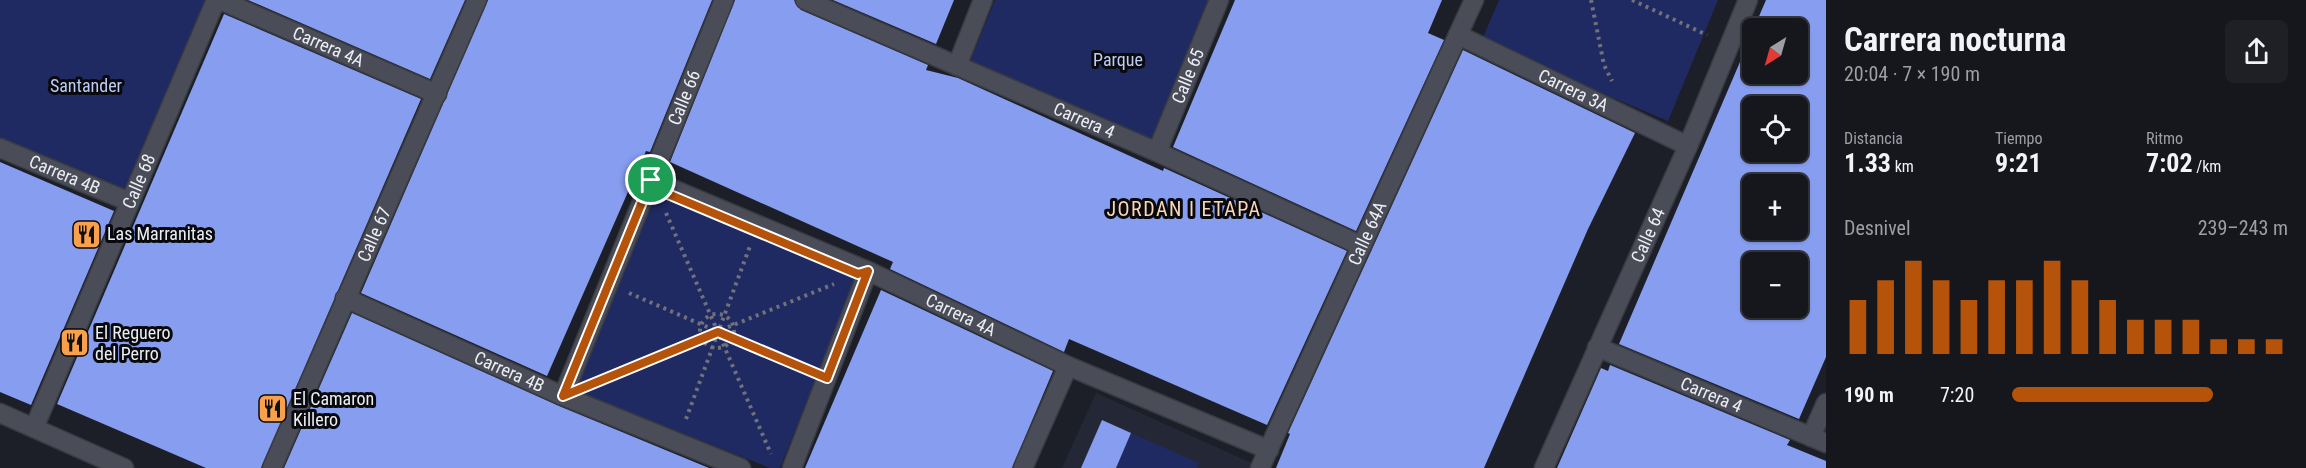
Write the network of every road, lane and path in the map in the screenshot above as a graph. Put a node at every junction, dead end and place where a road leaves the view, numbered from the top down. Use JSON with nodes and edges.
{"nodes":[{"id":1,"x":218,"y":0,"type":"edge"},
{"id":2,"x":477,"y":0,"type":"edge"},
{"id":3,"x":724,"y":0,"type":"edge"},
{"id":4,"x":805,"y":0,"type":"edge"},
{"id":5,"x":983,"y":0,"type":"edge"},
{"id":6,"x":1219,"y":0,"type":"edge"},
{"id":7,"x":1474,"y":0,"type":"edge"},
{"id":8,"x":1591,"y":0,"type":"edge"},
{"id":9,"x":1632,"y":0,"type":"edge"},
{"id":10,"x":1748,"y":0,"type":"edge"},
{"id":11,"x":1458,"y":35,"type":"junction"},
{"id":12,"x":1730,"y":45,"type":"junction"},
{"id":13,"x":957,"y":66,"type":"junction"},
{"id":14,"x":437,"y":94,"type":"junction"},
{"id":15,"x":1628,"y":118,"type":"junction"},
{"id":16,"x":1688,"y":146,"type":"junction"},
{"id":17,"x":0,"y":148,"type":"edge"},
{"id":18,"x":1157,"y":152,"type":"junction"},
{"id":19,"x":651,"y":180,"type":"junction"},
{"id":20,"x":130,"y":202,"type":"junction"},
{"id":21,"x":758,"y":225,"type":"junction"},
{"id":22,"x":1362,"y":246,"type":"junction"},
{"id":23,"x":868,"y":271,"type":"junction"},
{"id":24,"x":608,"y":284,"type":"junction"},
{"id":25,"x":345,"y":298,"type":"junction"},
{"id":26,"x":711,"y":315,"type":"junction"},
{"id":27,"x":724,"y":315,"type":"junction"},
{"id":28,"x":701,"y":324,"type":"junction"},
{"id":29,"x":734,"y":325,"type":"junction"},
{"id":30,"x":718,"y":332,"type":"junction"},
{"id":31,"x":733,"y":338,"type":"junction"},
{"id":32,"x":702,"y":339,"type":"junction"},
{"id":33,"x":724,"y":347,"type":"junction"},
{"id":34,"x":1597,"y":347,"type":"junction"},
{"id":35,"x":712,"y":348,"type":"junction"},
{"id":36,"x":1068,"y":366,"type":"junction"},
{"id":37,"x":827,"y":378,"type":"junction"},
{"id":38,"x":563,"y":396,"type":"junction"},
{"id":39,"x":1826,"y":402,"type":"edge"},
{"id":40,"x":0,"y":413,"type":"edge"},
{"id":41,"x":34,"y":428,"type":"junction"},
{"id":42,"x":1819,"y":440,"type":"edge"},
{"id":43,"x":678,"y":442,"type":"junction"},
{"id":44,"x":1269,"y":450,"type":"junction"},
{"id":45,"x":773,"y":458,"type":"dead end"},
{"id":46,"x":124,"y":468,"type":"edge"},
{"id":47,"x":272,"y":468,"type":"edge"},
{"id":48,"x":741,"y":468,"type":"edge"},
{"id":49,"x":792,"y":468,"type":"edge"},
{"id":50,"x":1023,"y":468,"type":"edge"},
{"id":51,"x":1260,"y":468,"type":"edge"},
{"id":52,"x":1544,"y":468,"type":"edge"}],
"edges":[{"from":1,"to":14,"type":"street","name":"Carrera 4A"},
{"from":1,"to":20,"type":"street","name":"Calle 68"},
{"from":2,"to":14,"type":"street","name":"Calle 67"},
{"from":3,"to":19,"type":"street","name":"Calle 66"},
{"from":4,"to":13,"type":"street","name":"Carrera 4"},
{"from":5,"to":13,"type":"street"},
{"from":6,"to":18,"type":"street","name":"Calle 65"},
{"from":7,"to":11,"type":"street","name":"Calle 64A"},
{"from":8,"to":15,"type":"path"},
{"from":9,"to":12,"type":"path"},
{"from":10,"to":12,"type":"street","name":"Calle 64"},
{"from":11,"to":15,"type":"street","name":"Carrera 3A"},
{"from":11,"to":22,"type":"street","name":"Calle 64A"},
{"from":12,"to":16,"type":"street","name":"Calle 64"},
{"from":13,"to":18,"type":"street","name":"Carrera 4"},
{"from":14,"to":25,"type":"street","name":"Calle 67"},
{"from":15,"to":16,"type":"street","name":"Carrera 3A"},
{"from":16,"to":34,"type":"street","name":"Calle 64"},
{"from":17,"to":20,"type":"street","name":"Carrera 4B"},
{"from":18,"to":22,"type":"street","name":"Carrera 4"},
{"from":19,"to":21,"type":"street","name":"Carrera 4A"},
{"from":19,"to":24,"type":"street","name":"Calle 66"},
{"from":19,"to":26,"type":"path"},
{"from":20,"to":41,"type":"street","name":"Calle 68"},
{"from":21,"to":23,"type":"street","name":"Carrera 4A"},
{"from":21,"to":27,"type":"path"},
{"from":22,"to":44,"type":"street","name":"Calle 64A"},
{"from":23,"to":29,"type":"path"},
{"from":23,"to":36,"type":"street","name":"Carrera 4A"},
{"from":23,"to":37,"type":"street"},
{"from":24,"to":28,"type":"path"},
{"from":24,"to":38,"type":"street","name":"Calle 66"},
{"from":25,"to":38,"type":"street","name":"Carrera 4B"},
{"from":25,"to":47,"type":"street","name":"Calle 67"},
{"from":26,"to":27,"type":"path"},
{"from":26,"to":28,"type":"path"},
{"from":26,"to":30,"type":"path"},
{"from":27,"to":29,"type":"path"},
{"from":27,"to":30,"type":"path"},
{"from":28,"to":30,"type":"path"},
{"from":28,"to":32,"type":"path"},
{"from":29,"to":30,"type":"path"},
{"from":29,"to":31,"type":"path"},
{"from":30,"to":31,"type":"path"},
{"from":30,"to":32,"type":"path"},
{"from":30,"to":33,"type":"path"},
{"from":30,"to":35,"type":"path"},
{"from":31,"to":33,"type":"path"},
{"from":31,"to":37,"type":"path"},
{"from":32,"to":35,"type":"path"},
{"from":32,"to":38,"type":"path"},
{"from":33,"to":35,"type":"path"},
{"from":33,"to":45,"type":"path"},
{"from":34,"to":42,"type":"street","name":"Carrera 4"},
{"from":34,"to":52,"type":"street","name":"Calle 64"},
{"from":35,"to":43,"type":"path"},
{"from":36,"to":44,"type":"street","name":"Carrera 4A"},
{"from":36,"to":50,"type":"street"},
{"from":37,"to":49,"type":"street"},
{"from":38,"to":43,"type":"street","name":"Carrera 4B"},
{"from":39,"to":42,"type":"street"},
{"from":40,"to":41,"type":"street"},
{"from":41,"to":46,"type":"street"},
{"from":43,"to":48,"type":"street","name":"Carrera 4B"},
{"from":44,"to":51,"type":"street","name":"Calle 64A"}]}
